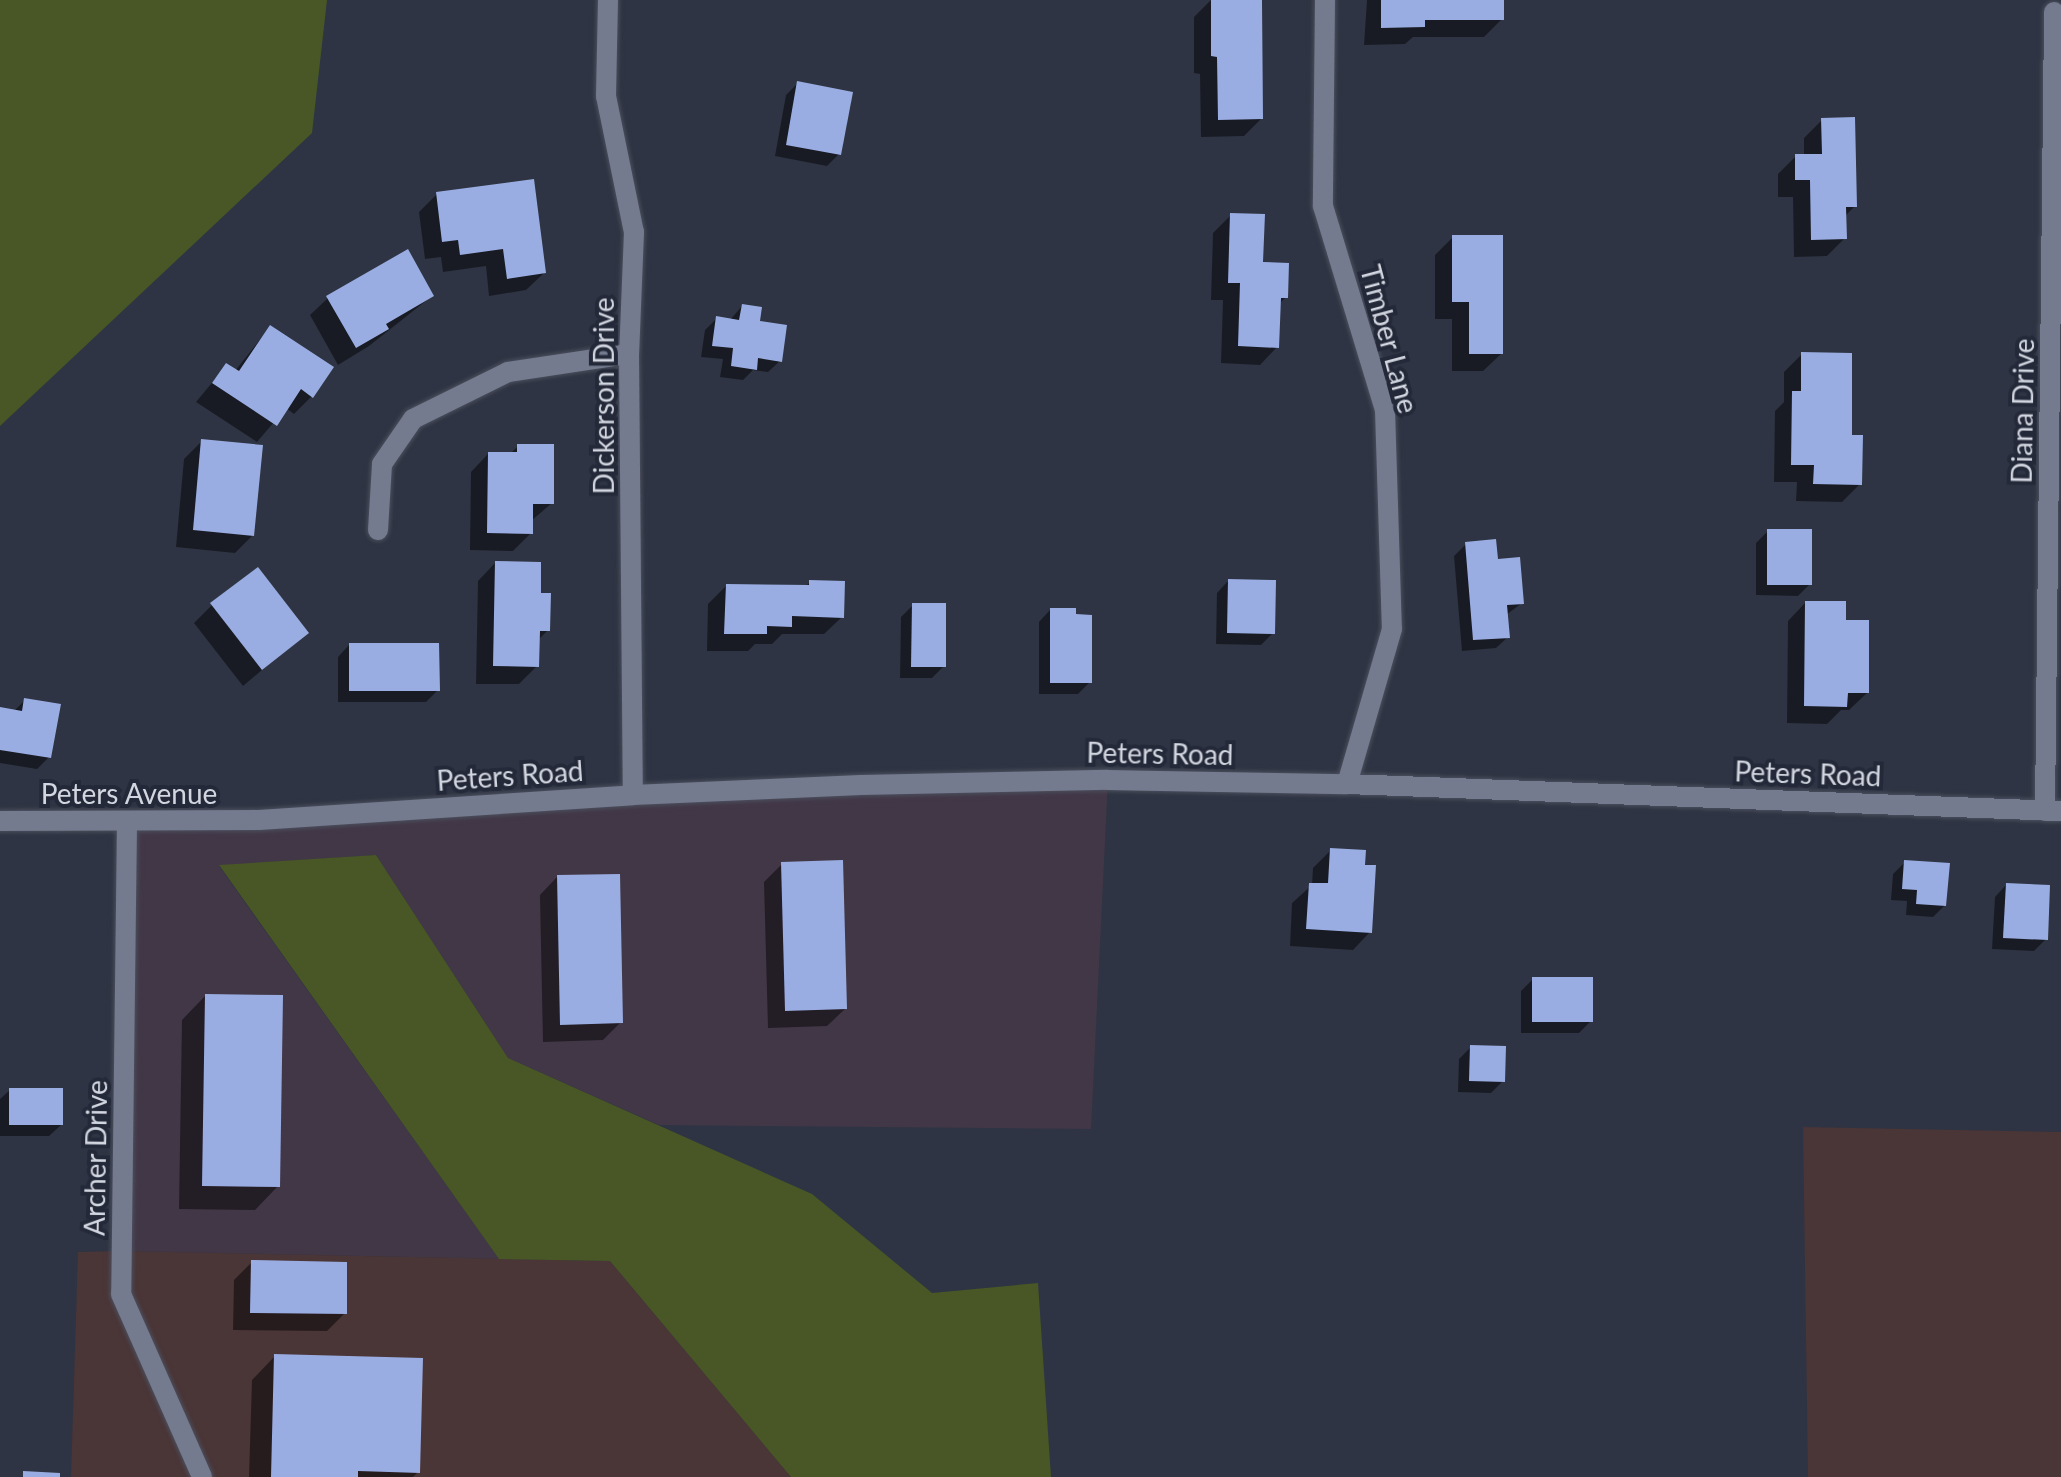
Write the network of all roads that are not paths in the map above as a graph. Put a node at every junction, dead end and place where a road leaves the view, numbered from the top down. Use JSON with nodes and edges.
{"nodes":[{"id":1,"x":608,"y":0,"type":"edge"},
{"id":2,"x":1325,"y":0,"type":"edge"},
{"id":3,"x":2054,"y":12,"type":"dead end"},
{"id":4,"x":629,"y":354,"type":"junction"},
{"id":5,"x":378,"y":530,"type":"dead end"},
{"id":6,"x":1347,"y":784,"type":"junction"},
{"id":7,"x":633,"y":795,"type":"junction"},
{"id":8,"x":2053,"y":811,"type":"edge"},
{"id":9,"x":259,"y":820,"type":"joint"},
{"id":10,"x":0,"y":821,"type":"edge"},
{"id":11,"x":127,"y":822,"type":"junction"},
{"id":12,"x":202,"y":1477,"type":"edge"}],
"edges":[{"from":1,"to":4,"type":"street","name":"Dickerson Drive"},
{"from":2,"to":6,"type":"street","name":"Timber Lane"},
{"from":3,"to":8,"type":"street","name":"Diana Drive"},
{"from":4,"to":5,"type":"street"},
{"from":4,"to":7,"type":"street","name":"Dickerson Drive"},
{"from":6,"to":7,"type":"street","name":"Peters Road"},
{"from":6,"to":8,"type":"street","name":"Peters Road"},
{"from":7,"to":9,"type":"street","name":"Peters Road"},
{"from":9,"to":11,"type":"street","name":"Peters Avenue"},
{"from":10,"to":11,"type":"street","name":"Peters Avenue"},
{"from":11,"to":12,"type":"street","name":"Archer Drive"}]}
